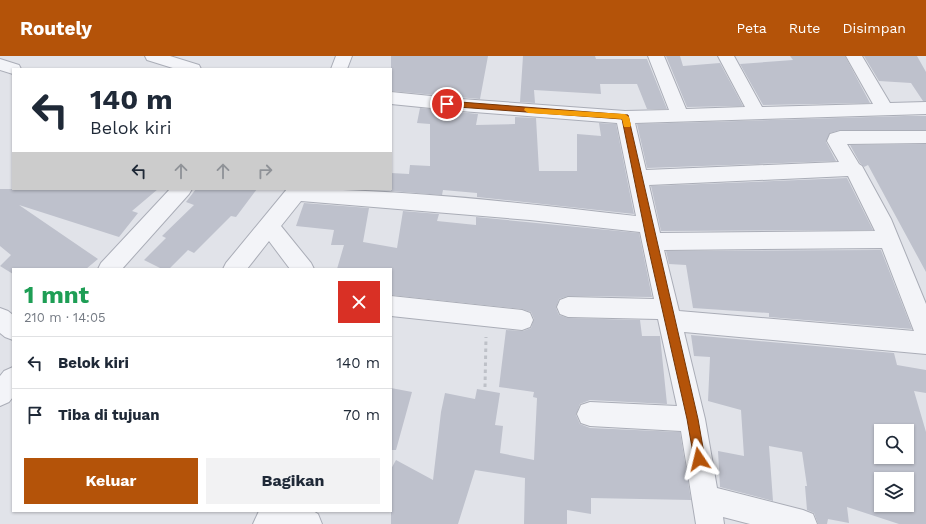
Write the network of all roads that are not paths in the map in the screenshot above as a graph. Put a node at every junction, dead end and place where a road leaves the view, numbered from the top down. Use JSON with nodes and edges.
{"nodes":[{"id":1,"x":153,"y":56,"type":"edge"},
{"id":2,"x":344,"y":56,"type":"edge"},
{"id":3,"x":656,"y":56,"type":"edge"},
{"id":4,"x":726,"y":56,"type":"edge"},
{"id":5,"x":854,"y":56,"type":"edge"},
{"id":6,"x":177,"y":60,"type":"edge"},
{"id":7,"x":0,"y":64,"type":"edge"},
{"id":8,"x":192,"y":68,"type":"edge"},
{"id":9,"x":339,"y":68,"type":"edge"},
{"id":10,"x":12,"y":69,"type":"edge"},
{"id":11,"x":392,"y":98,"type":"edge"},
{"id":12,"x":926,"y":108,"type":"edge"},
{"id":13,"x":885,"y":110,"type":"junction"},
{"id":14,"x":757,"y":114,"type":"junction"},
{"id":15,"x":680,"y":116,"type":"junction"},
{"id":16,"x":625,"y":117,"type":"junction"},
{"id":17,"x":926,"y":137,"type":"edge"},
{"id":18,"x":852,"y":169,"type":"junction"},
{"id":19,"x":638,"y":178,"type":"junction"},
{"id":20,"x":181,"y":190,"type":"edge"},
{"id":21,"x":296,"y":191,"type":"edge"},
{"id":22,"x":269,"y":226,"type":"junction"},
{"id":23,"x":650,"y":234,"type":"junction"},
{"id":24,"x":890,"y":239,"type":"junction"},
{"id":25,"x":111,"y":268,"type":"edge"},
{"id":26,"x":235,"y":268,"type":"edge"},
{"id":27,"x":302,"y":268,"type":"edge"},
{"id":28,"x":392,"y":306,"type":"edge"},
{"id":29,"x":568,"y":307,"type":"dead end"},
{"id":30,"x":669,"y":315,"type":"junction"},
{"id":31,"x":0,"y":318,"type":"edge"},
{"id":32,"x":522,"y":320,"type":"dead end"},
{"id":33,"x":12,"y":329,"type":"edge"},
{"id":34,"x":926,"y":332,"type":"edge"},
{"id":35,"x":926,"y":343,"type":"edge"},
{"id":36,"x":12,"y":380,"type":"edge"},
{"id":37,"x":0,"y":394,"type":"edge"},
{"id":38,"x":590,"y":414,"type":"dead end"},
{"id":39,"x":692,"y":419,"type":"junction"},
{"id":40,"x":708,"y":511,"type":"edge"},
{"id":41,"x":275,"y":512,"type":"edge"},
{"id":42,"x":289,"y":512,"type":"edge"},
{"id":43,"x":266,"y":524,"type":"edge"},
{"id":44,"x":308,"y":524,"type":"edge"},
{"id":45,"x":803,"y":524,"type":"edge"}],
"edges":[{"from":1,"to":6,"type":"street"},
{"from":2,"to":9,"type":"street"},
{"from":3,"to":15,"type":"street"},
{"from":4,"to":14,"type":"street"},
{"from":5,"to":13,"type":"street"},
{"from":6,"to":8,"type":"street"},
{"from":7,"to":10,"type":"street"},
{"from":11,"to":16,"type":"street"},
{"from":12,"to":13,"type":"street"},
{"from":13,"to":14,"type":"street"},
{"from":14,"to":15,"type":"street"},
{"from":15,"to":16,"type":"street"},
{"from":16,"to":19,"type":"street"},
{"from":17,"to":18,"type":"street"},
{"from":18,"to":19,"type":"street"},
{"from":18,"to":24,"type":"street"},
{"from":19,"to":23,"type":"street"},
{"from":20,"to":25,"type":"street"},
{"from":21,"to":22,"type":"street"},
{"from":21,"to":23,"type":"street"},
{"from":22,"to":26,"type":"street"},
{"from":22,"to":27,"type":"street"},
{"from":23,"to":24,"type":"street"},
{"from":23,"to":30,"type":"street"},
{"from":24,"to":34,"type":"street"},
{"from":28,"to":32,"type":"street"},
{"from":29,"to":30,"type":"street"},
{"from":30,"to":35,"type":"street"},
{"from":30,"to":39,"type":"street"},
{"from":31,"to":33,"type":"street"},
{"from":36,"to":37,"type":"street"},
{"from":38,"to":39,"type":"street"},
{"from":39,"to":40,"type":"street"},
{"from":40,"to":45,"type":"street"},
{"from":41,"to":43,"type":"street"},
{"from":42,"to":44,"type":"street"}]}
